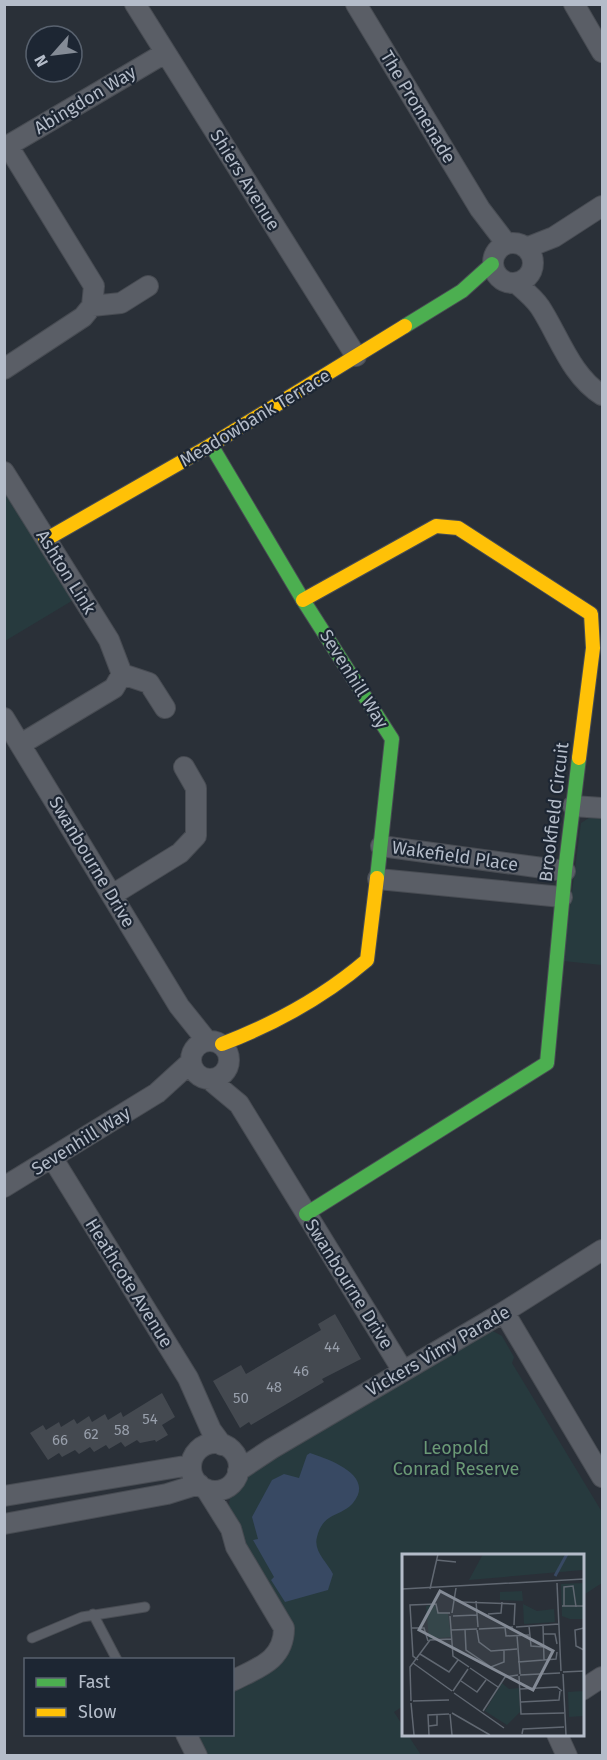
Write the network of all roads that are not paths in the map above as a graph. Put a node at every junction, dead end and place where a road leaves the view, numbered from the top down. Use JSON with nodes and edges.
{"nodes":[{"id":1,"x":135,"y":4,"type":"edge"},
{"id":2,"x":356,"y":4,"type":"edge"},
{"id":3,"x":574,"y":4,"type":"edge"},
{"id":4,"x":603,"y":52,"type":"edge"},
{"id":5,"x":165,"y":53,"type":"junction"},
{"id":6,"x":6,"y":147,"type":"edge"},
{"id":7,"x":603,"y":206,"type":"edge"},
{"id":8,"x":513,"y":262,"type":"junction"},
{"id":9,"x":148,"y":286,"type":"dead end"},
{"id":10,"x":462,"y":291,"type":"joint"},
{"id":11,"x":92,"y":306,"type":"junction"},
{"id":12,"x":356,"y":356,"type":"junction"},
{"id":13,"x":4,"y":369,"type":"edge"},
{"id":14,"x":603,"y":395,"type":"edge"},
{"id":15,"x":211,"y":446,"type":"junction"},
{"id":16,"x":4,"y":472,"type":"edge"},
{"id":17,"x":45,"y":540,"type":"junction"},
{"id":18,"x":303,"y":600,"type":"junction"},
{"id":19,"x":122,"y":674,"type":"junction"},
{"id":20,"x":165,"y":708,"type":"dead end"},
{"id":21,"x":4,"y":718,"type":"edge"},
{"id":22,"x":21,"y":744,"type":"junction"},
{"id":23,"x":184,"y":767,"type":"dead end"},
{"id":24,"x":573,"y":806,"type":"junction"},
{"id":25,"x":603,"y":808,"type":"edge"},
{"id":26,"x":381,"y":846,"type":"junction"},
{"id":27,"x":565,"y":871,"type":"junction"},
{"id":28,"x":378,"y":879,"type":"junction"},
{"id":29,"x":112,"y":895,"type":"junction"},
{"id":30,"x":562,"y":897,"type":"junction"},
{"id":31,"x":263,"y":1028,"type":"joint"},
{"id":32,"x":210,"y":1060,"type":"junction"},
{"id":33,"x":53,"y":1160,"type":"junction"},
{"id":34,"x":4,"y":1187,"type":"edge"},
{"id":35,"x":306,"y":1214,"type":"junction"},
{"id":36,"x":603,"y":1250,"type":"edge"},
{"id":37,"x":504,"y":1312,"type":"junction"},
{"id":38,"x":403,"y":1371,"type":"junction"},
{"id":39,"x":200,"y":1408,"type":"junction"},
{"id":40,"x":228,"y":1448,"type":"junction"},
{"id":41,"x":271,"y":1449,"type":"junction"},
{"id":42,"x":194,"y":1459,"type":"junction"},
{"id":43,"x":603,"y":1477,"type":"edge"},
{"id":44,"x":235,"y":1478,"type":"junction"},
{"id":45,"x":202,"y":1487,"type":"junction"},
{"id":46,"x":4,"y":1496,"type":"edge"},
{"id":47,"x":4,"y":1524,"type":"edge"},
{"id":48,"x":231,"y":1529,"type":"junction"},
{"id":49,"x":145,"y":1607,"type":"dead end"},
{"id":50,"x":93,"y":1614,"type":"junction"},
{"id":51,"x":32,"y":1638,"type":"dead end"},
{"id":52,"x":116,"y":1658,"type":"edge"},
{"id":53,"x":603,"y":1677,"type":"edge"},
{"id":54,"x":234,"y":1680,"type":"edge"},
{"id":55,"x":583,"y":1689,"type":"edge"},
{"id":56,"x":187,"y":1736,"type":"edge"},
{"id":57,"x":558,"y":1736,"type":"edge"},
{"id":58,"x":197,"y":1755,"type":"edge"},
{"id":59,"x":567,"y":1755,"type":"edge"}],
"edges":[{"from":1,"to":5,"type":"street","name":"Shiers Avenue"},
{"from":2,"to":8,"type":"street","name":"The Promenade"},
{"from":3,"to":4,"type":"street"},
{"from":5,"to":6,"type":"street","name":"Abingdon Way"},
{"from":5,"to":12,"type":"street","name":"Shiers Avenue"},
{"from":6,"to":11,"type":"street"},
{"from":7,"to":8,"type":"street","name":"Meadowbank Terrace"},
{"from":8,"to":10,"type":"street","name":"Meadowbank Terrace"},
{"from":8,"to":14,"type":"street","name":"The Promenade"},
{"from":9,"to":11,"type":"street"},
{"from":10,"to":12,"type":"street","name":"Meadowbank Terrace"},
{"from":11,"to":13,"type":"street"},
{"from":12,"to":15,"type":"street","name":"Meadowbank Terrace"},
{"from":15,"to":17,"type":"street","name":"Meadowbank Terrace"},
{"from":15,"to":18,"type":"street","name":"Sevenhill Way"},
{"from":16,"to":17,"type":"street","name":"Ashton Link"},
{"from":17,"to":19,"type":"street","name":"Ashton Link"},
{"from":18,"to":24,"type":"street","name":"Brookfield Circuit"},
{"from":18,"to":26,"type":"street","name":"Sevenhill Way"},
{"from":19,"to":20,"type":"street"},
{"from":19,"to":22,"type":"street"},
{"from":21,"to":22,"type":"street","name":"Swanbourne Drive"},
{"from":22,"to":29,"type":"street","name":"Swanbourne Drive"},
{"from":23,"to":29,"type":"street"},
{"from":24,"to":25,"type":"street"},
{"from":24,"to":27,"type":"street","name":"Brookfield Circuit"},
{"from":26,"to":27,"type":"street","name":"Wakefield Place"},
{"from":26,"to":28,"type":"street","name":"Sevenhill Way"},
{"from":27,"to":30,"type":"street","name":"Brookfield Circuit"},
{"from":28,"to":30,"type":"street","name":"Wakefield Place"},
{"from":28,"to":31,"type":"street","name":"Sevenhill Way"},
{"from":29,"to":32,"type":"street","name":"Swanbourne Drive"},
{"from":30,"to":35,"type":"street","name":"Brookfield Circuit"},
{"from":31,"to":32,"type":"street","name":"Sevenhill Way"},
{"from":32,"to":33,"type":"street","name":"Sevenhill Way"},
{"from":32,"to":35,"type":"street","name":"Swanbourne Drive"},
{"from":33,"to":34,"type":"street","name":"Sevenhill Way"},
{"from":33,"to":39,"type":"street","name":"Heathcote Avenue"},
{"from":35,"to":38,"type":"street","name":"Swanbourne Drive"},
{"from":36,"to":37,"type":"street","name":"Vickers Vimy Parade"},
{"from":37,"to":38,"type":"street","name":"Vickers Vimy Parade"},
{"from":37,"to":43,"type":"street"},
{"from":38,"to":41,"type":"street","name":"Vickers Vimy Parade"},
{"from":39,"to":40,"type":"street","name":"Heathcote Avenue"},
{"from":39,"to":42,"type":"street","name":"Heathcote Avenue"},
{"from":40,"to":41,"type":"street","name":"Vickers Vimy Parade"},
{"from":40,"to":42,"type":"street"},
{"from":40,"to":44,"type":"street"},
{"from":41,"to":44,"type":"street","name":"Vickers Vimy Parade"},
{"from":42,"to":45,"type":"street"},
{"from":42,"to":46,"type":"street"},
{"from":44,"to":45,"type":"street"},
{"from":44,"to":48,"type":"street"},
{"from":45,"to":47,"type":"street"},
{"from":45,"to":48,"type":"street"},
{"from":48,"to":54,"type":"street"},
{"from":49,"to":50,"type":"lane"},
{"from":50,"to":51,"type":"lane"},
{"from":50,"to":52,"type":"lane"},
{"from":53,"to":55,"type":"street"},
{"from":56,"to":58,"type":"street"},
{"from":57,"to":59,"type":"street"}]}
